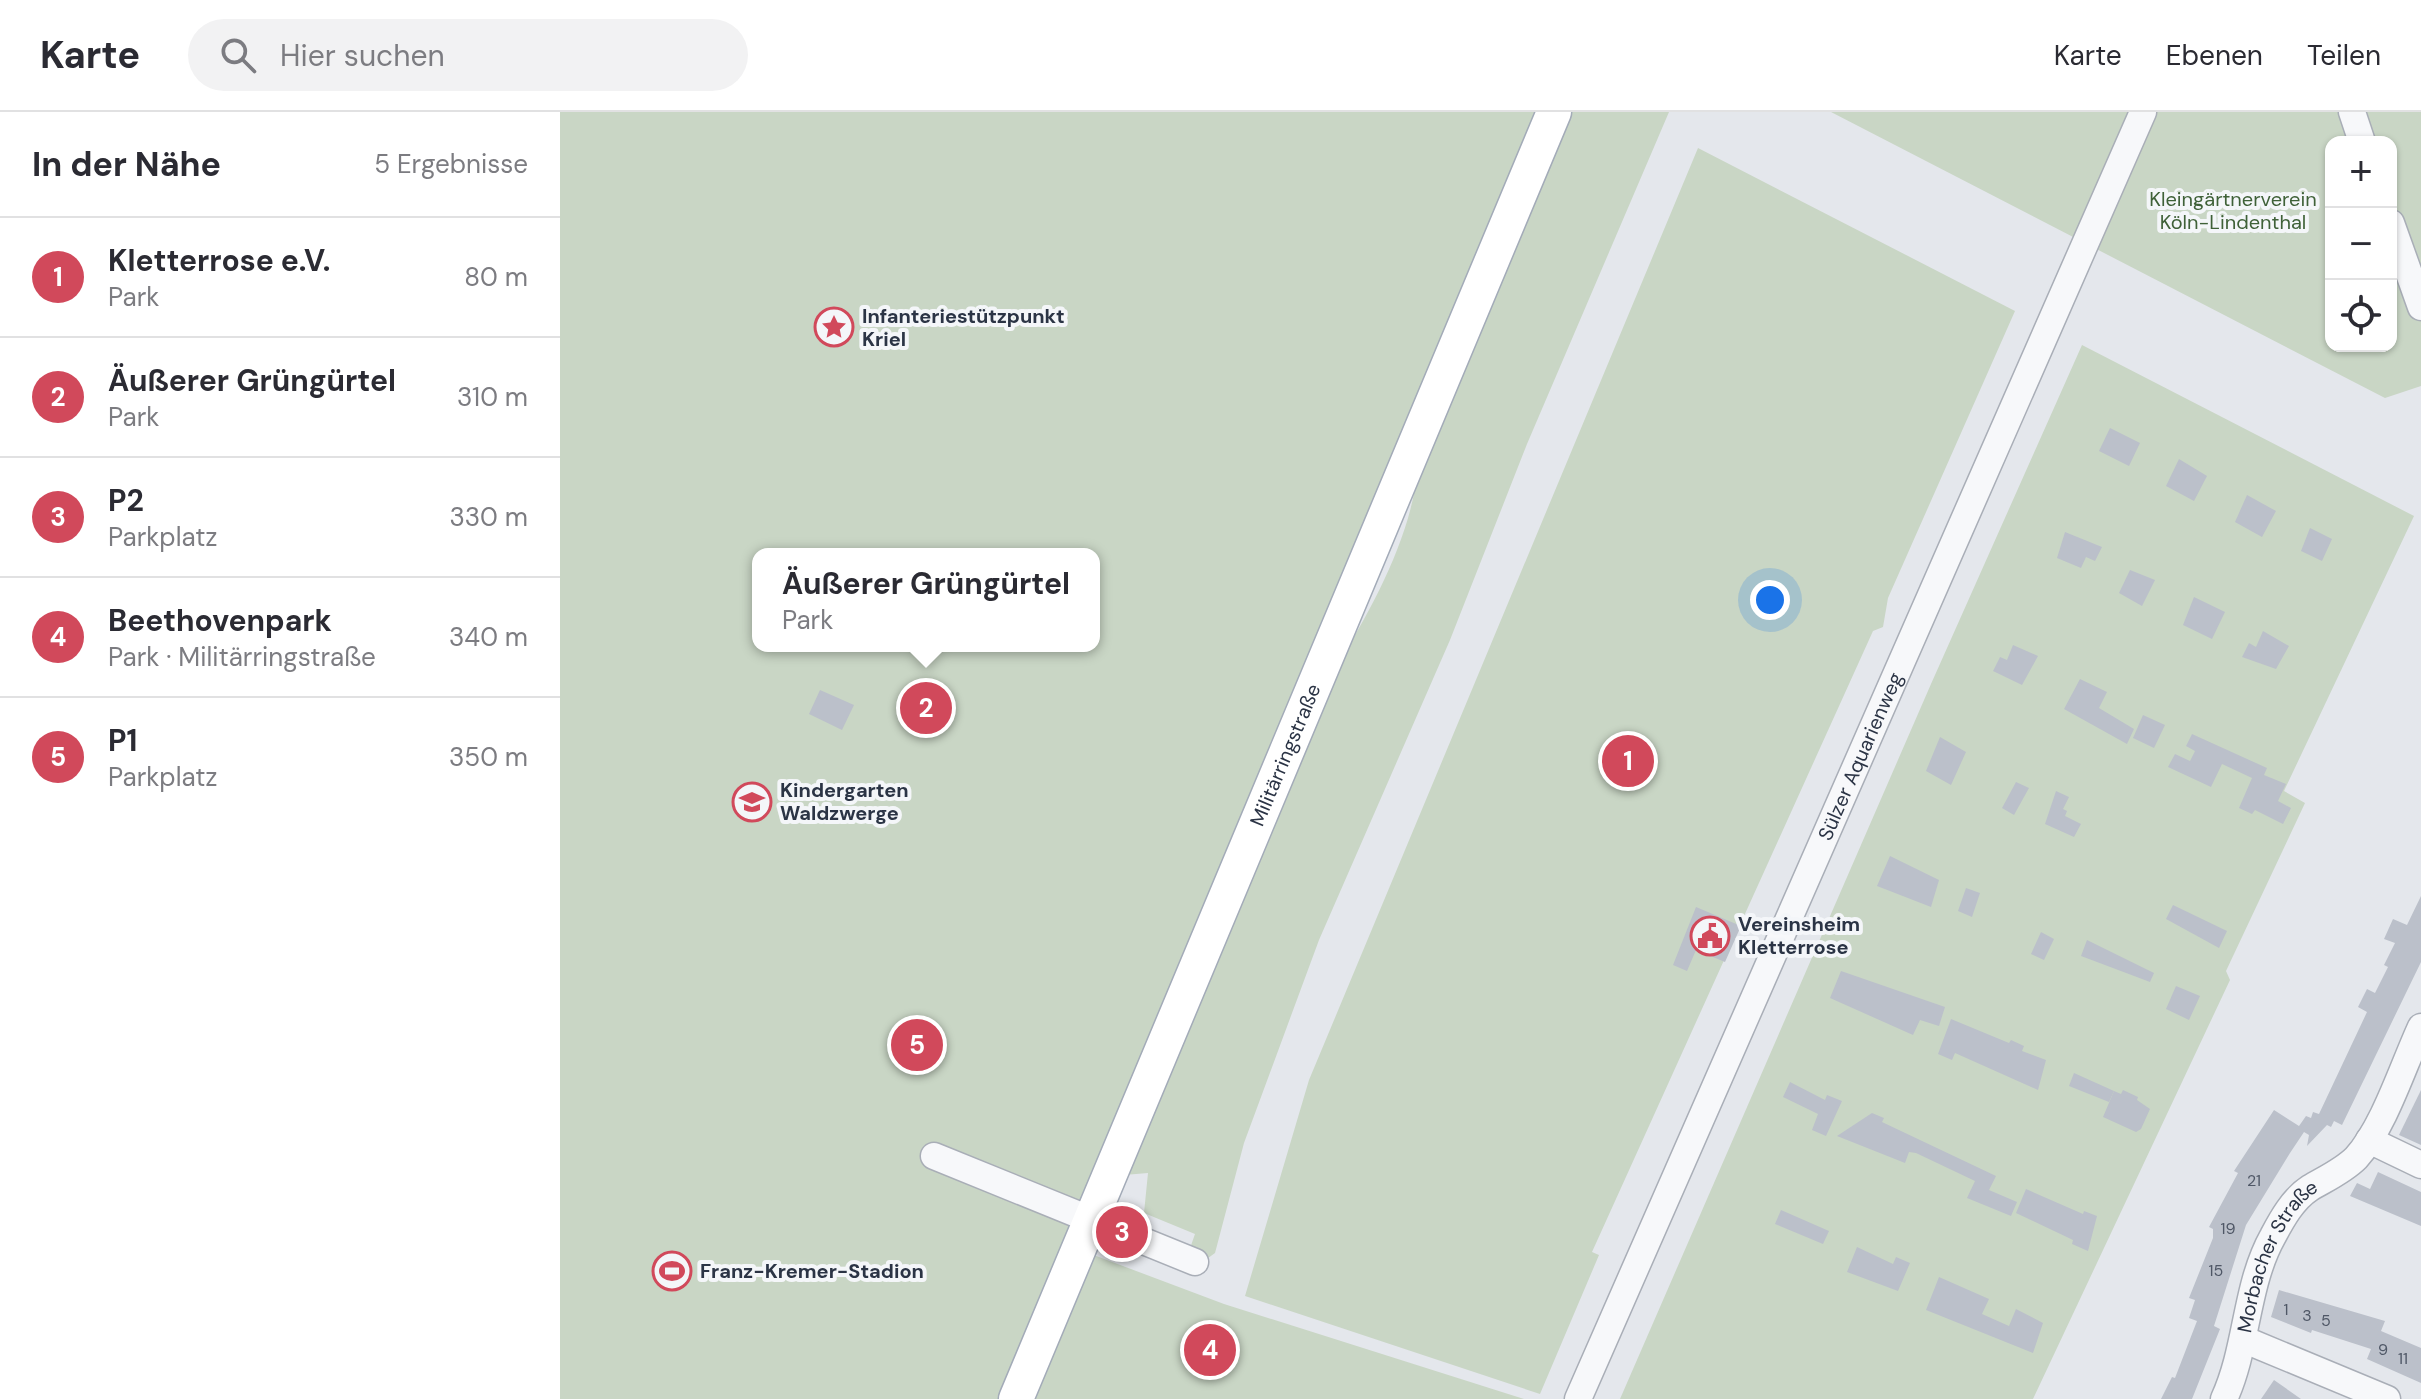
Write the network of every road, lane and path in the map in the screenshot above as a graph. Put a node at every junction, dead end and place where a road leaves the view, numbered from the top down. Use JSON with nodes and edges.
{"nodes":[{"id":1,"x":1554,"y":112,"type":"edge"},
{"id":2,"x":2143,"y":112,"type":"edge"},
{"id":3,"x":2352,"y":112,"type":"edge"},
{"id":4,"x":2360,"y":136,"type":"edge"},
{"id":5,"x":2397,"y":240,"type":"edge"},
{"id":6,"x":2421,"y":307,"type":"edge"},
{"id":7,"x":2421,"y":1027,"type":"edge"},
{"id":8,"x":2369,"y":1140,"type":"junction"},
{"id":9,"x":934,"y":1156,"type":"dead end"},
{"id":10,"x":2421,"y":1165,"type":"edge"},
{"id":11,"x":1090,"y":1219,"type":"junction"},
{"id":12,"x":1195,"y":1262,"type":"dead end"},
{"id":13,"x":2245,"y":1340,"type":"junction"},
{"id":14,"x":1016,"y":1399,"type":"edge"},
{"id":15,"x":1578,"y":1399,"type":"edge"},
{"id":16,"x":2224,"y":1399,"type":"edge"},
{"id":17,"x":2387,"y":1399,"type":"edge"}],
"edges":[{"from":1,"to":11,"type":"main road","name":"Militärringstraße"},
{"from":2,"to":15,"type":"street","name":"Sülzer Aquarienweg"},
{"from":3,"to":4,"type":"street"},
{"from":5,"to":6,"type":"street"},
{"from":7,"to":8,"type":"street","name":"Morbacher Straße"},
{"from":8,"to":10,"type":"street"},
{"from":8,"to":13,"type":"street","name":"Morbacher Straße"},
{"from":9,"to":11,"type":"street"},
{"from":11,"to":12,"type":"street"},
{"from":11,"to":14,"type":"main road","name":"Militärringstraße"},
{"from":13,"to":16,"type":"street","name":"Morbacher Straße"},
{"from":13,"to":17,"type":"street"}]}
